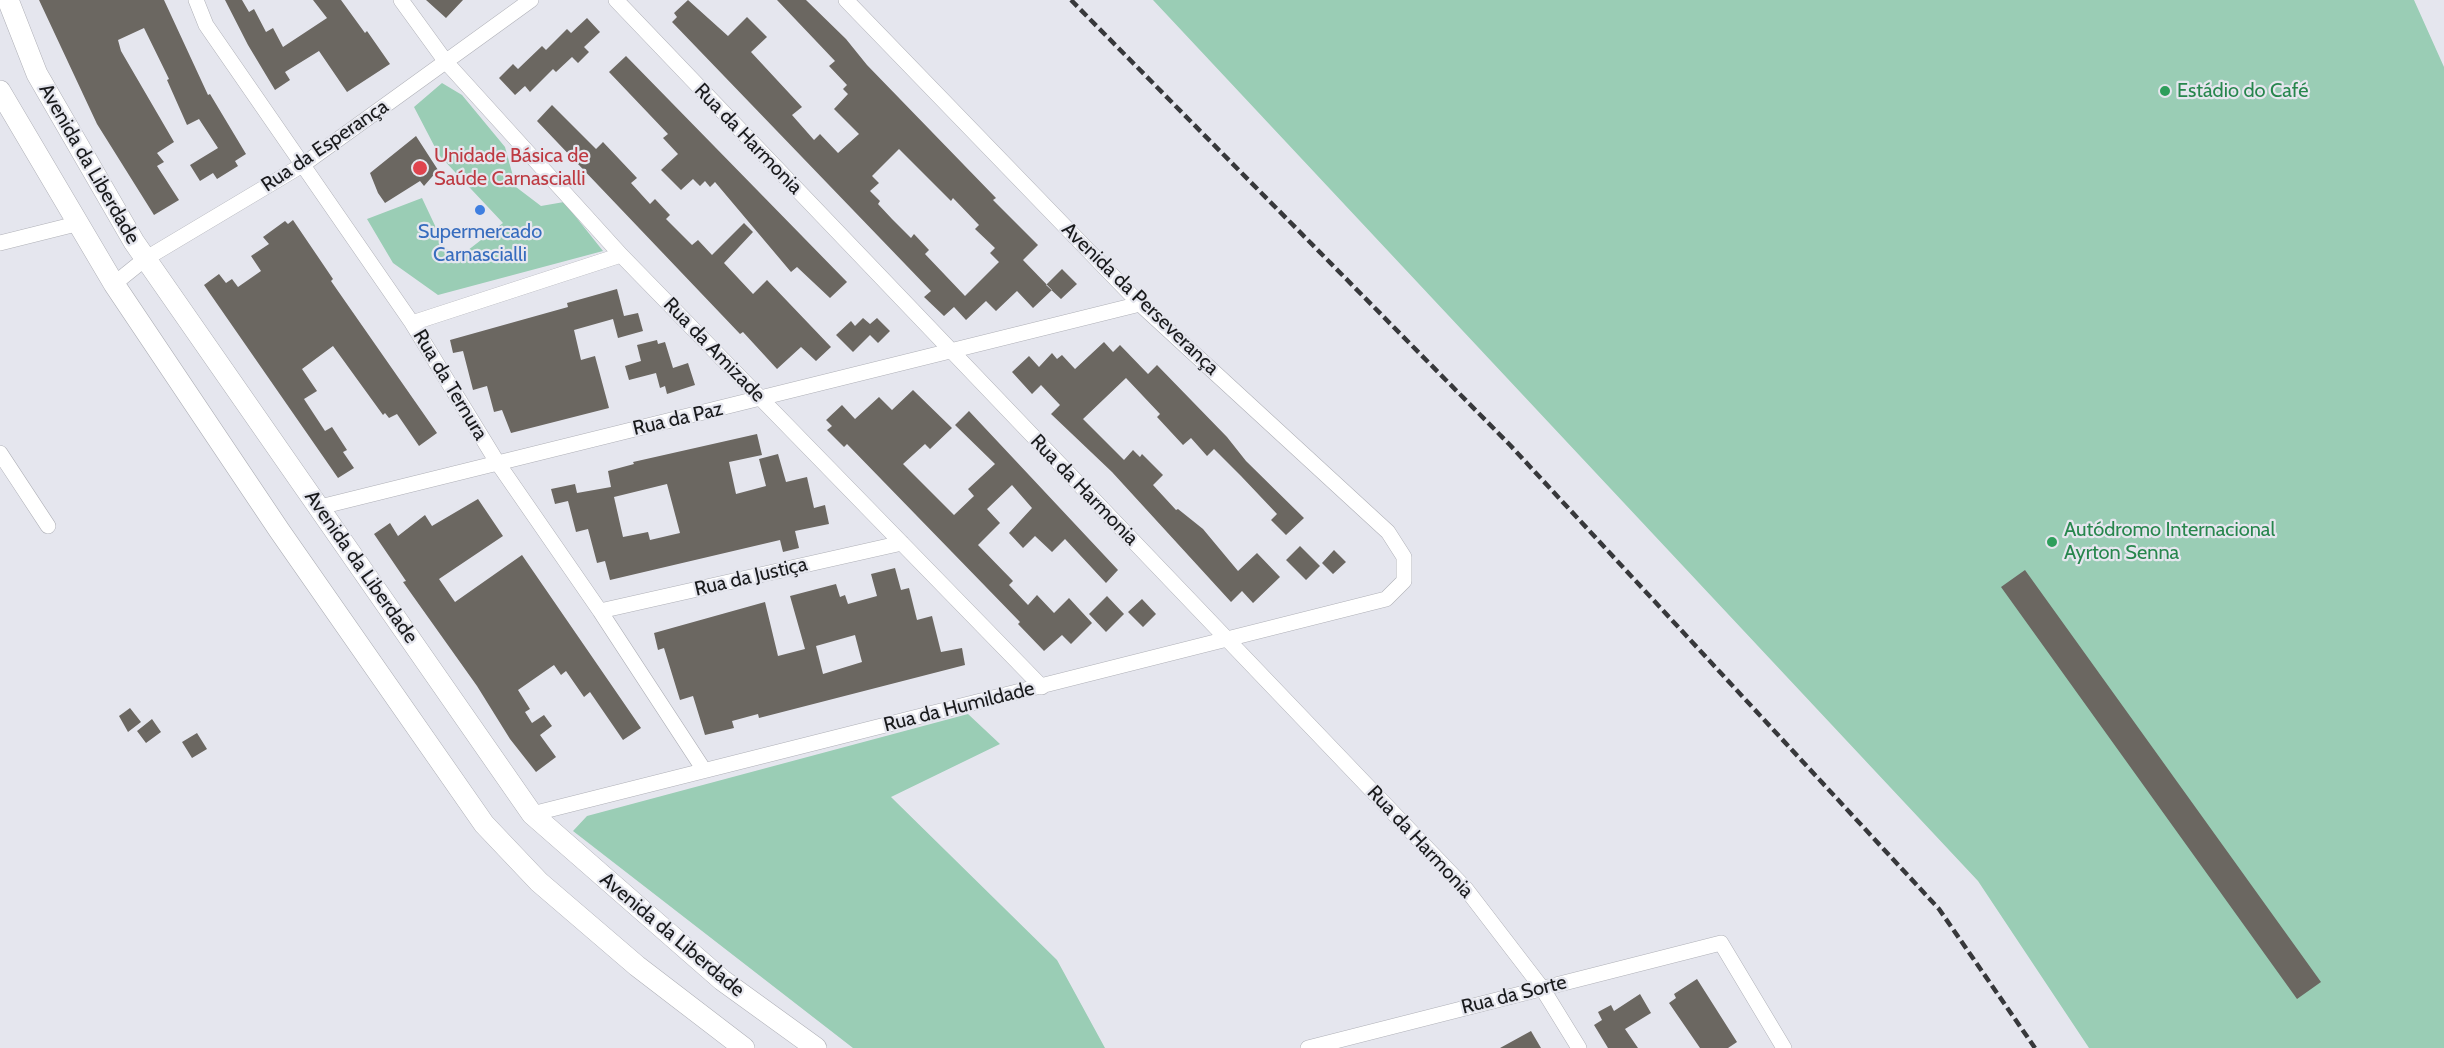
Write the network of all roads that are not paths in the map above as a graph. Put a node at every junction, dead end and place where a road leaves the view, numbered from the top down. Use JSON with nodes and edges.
{"nodes":[{"id":1,"x":8,"y":0,"type":"edge"},
{"id":2,"x":196,"y":0,"type":"edge"},
{"id":3,"x":401,"y":0,"type":"edge"},
{"id":4,"x":531,"y":0,"type":"edge"},
{"id":5,"x":616,"y":0,"type":"edge"},
{"id":6,"x":846,"y":0,"type":"edge"},
{"id":7,"x":446,"y":62,"type":"junction"},
{"id":8,"x":0,"y":91,"type":"edge"},
{"id":9,"x":304,"y":164,"type":"junction"},
{"id":10,"x":76,"y":224,"type":"junction"},
{"id":11,"x":0,"y":243,"type":"edge"},
{"id":12,"x":621,"y":255,"type":"junction"},
{"id":13,"x":145,"y":259,"type":"junction"},
{"id":14,"x":114,"y":284,"type":"junction"},
{"id":15,"x":1140,"y":304,"type":"junction"},
{"id":16,"x":412,"y":323,"type":"junction"},
{"id":17,"x":951,"y":352,"type":"junction"},
{"id":18,"x":762,"y":400,"type":"junction"},
{"id":19,"x":0,"y":453,"type":"edge"},
{"id":20,"x":497,"y":462,"type":"junction"},
{"id":21,"x":320,"y":507,"type":"junction"},
{"id":22,"x":48,"y":526,"type":"dead end"},
{"id":23,"x":902,"y":543,"type":"junction"},
{"id":24,"x":1386,"y":599,"type":"joint"},
{"id":25,"x":600,"y":611,"type":"junction"},
{"id":26,"x":1229,"y":641,"type":"junction"},
{"id":27,"x":1042,"y":687,"type":"junction"},
{"id":28,"x":704,"y":770,"type":"junction"},
{"id":29,"x":532,"y":814,"type":"junction"},
{"id":30,"x":1542,"y":988,"type":"junction"},
{"id":31,"x":1364,"y":1034,"type":"junction"},
{"id":32,"x":744,"y":1048,"type":"edge"},
{"id":33,"x":816,"y":1048,"type":"edge"},
{"id":34,"x":1308,"y":1048,"type":"edge"},
{"id":35,"x":1373,"y":1048,"type":"edge"},
{"id":36,"x":1579,"y":1048,"type":"edge"},
{"id":37,"x":1784,"y":1048,"type":"edge"}],
"edges":[{"from":1,"to":13,"type":"street","name":"Avenida da Liberdade"},
{"from":2,"to":9,"type":"street","name":"Rua da Ternura"},
{"from":3,"to":7,"type":"street","name":"Rua da Amizade"},
{"from":4,"to":7,"type":"street","name":"Rua da Esperança"},
{"from":5,"to":17,"type":"street","name":"Rua da Harmonia"},
{"from":6,"to":15,"type":"street","name":"Avenida da Perseverança"},
{"from":7,"to":9,"type":"street","name":"Rua da Esperança"},
{"from":7,"to":12,"type":"street","name":"Rua da Amizade"},
{"from":8,"to":10,"type":"street","name":"Avenida da Liberdade"},
{"from":9,"to":13,"type":"street","name":"Rua da Esperança"},
{"from":9,"to":16,"type":"street","name":"Rua da Ternura"},
{"from":10,"to":11,"type":"street"},
{"from":10,"to":14,"type":"street","name":"Avenida da Liberdade"},
{"from":12,"to":16,"type":"street"},
{"from":12,"to":18,"type":"street","name":"Rua da Amizade"},
{"from":13,"to":14,"type":"street","name":"Rua da Esperança"},
{"from":13,"to":21,"type":"street","name":"Avenida da Liberdade"},
{"from":14,"to":32,"type":"street","name":"Avenida da Liberdade"},
{"from":15,"to":17,"type":"street","name":"Rua da Paz"},
{"from":15,"to":24,"type":"street","name":"Avenida da Perseverança"},
{"from":16,"to":20,"type":"street","name":"Rua da Ternura"},
{"from":17,"to":18,"type":"street","name":"Rua da Paz"},
{"from":17,"to":26,"type":"street","name":"Rua da Harmonia"},
{"from":18,"to":20,"type":"street","name":"Rua da Paz"},
{"from":18,"to":23,"type":"street","name":"Rua da Amizade"},
{"from":19,"to":22,"type":"street"},
{"from":20,"to":21,"type":"street","name":"Rua da Paz"},
{"from":20,"to":25,"type":"street","name":"Rua da Ternura"},
{"from":21,"to":29,"type":"street","name":"Avenida da Liberdade"},
{"from":23,"to":25,"type":"street","name":"Rua da Justiça"},
{"from":23,"to":27,"type":"street","name":"Rua da Amizade"},
{"from":24,"to":26,"type":"street","name":"Rua da Humildade"},
{"from":25,"to":28,"type":"street","name":"Rua da Ternura"},
{"from":26,"to":27,"type":"street","name":"Rua da Humildade"},
{"from":26,"to":30,"type":"street","name":"Rua da Harmonia"},
{"from":27,"to":28,"type":"street","name":"Rua da Humildade"},
{"from":28,"to":29,"type":"street","name":"Rua da Humildade"},
{"from":29,"to":33,"type":"street","name":"Avenida da Liberdade"},
{"from":30,"to":31,"type":"street","name":"Rua da Sorte"},
{"from":30,"to":36,"type":"street","name":"Rua da Harmonia"},
{"from":30,"to":37,"type":"street","name":"Rua da Sorte"},
{"from":31,"to":34,"type":"street","name":"Rua da Sorte"},
{"from":31,"to":35,"type":"street"}]}
